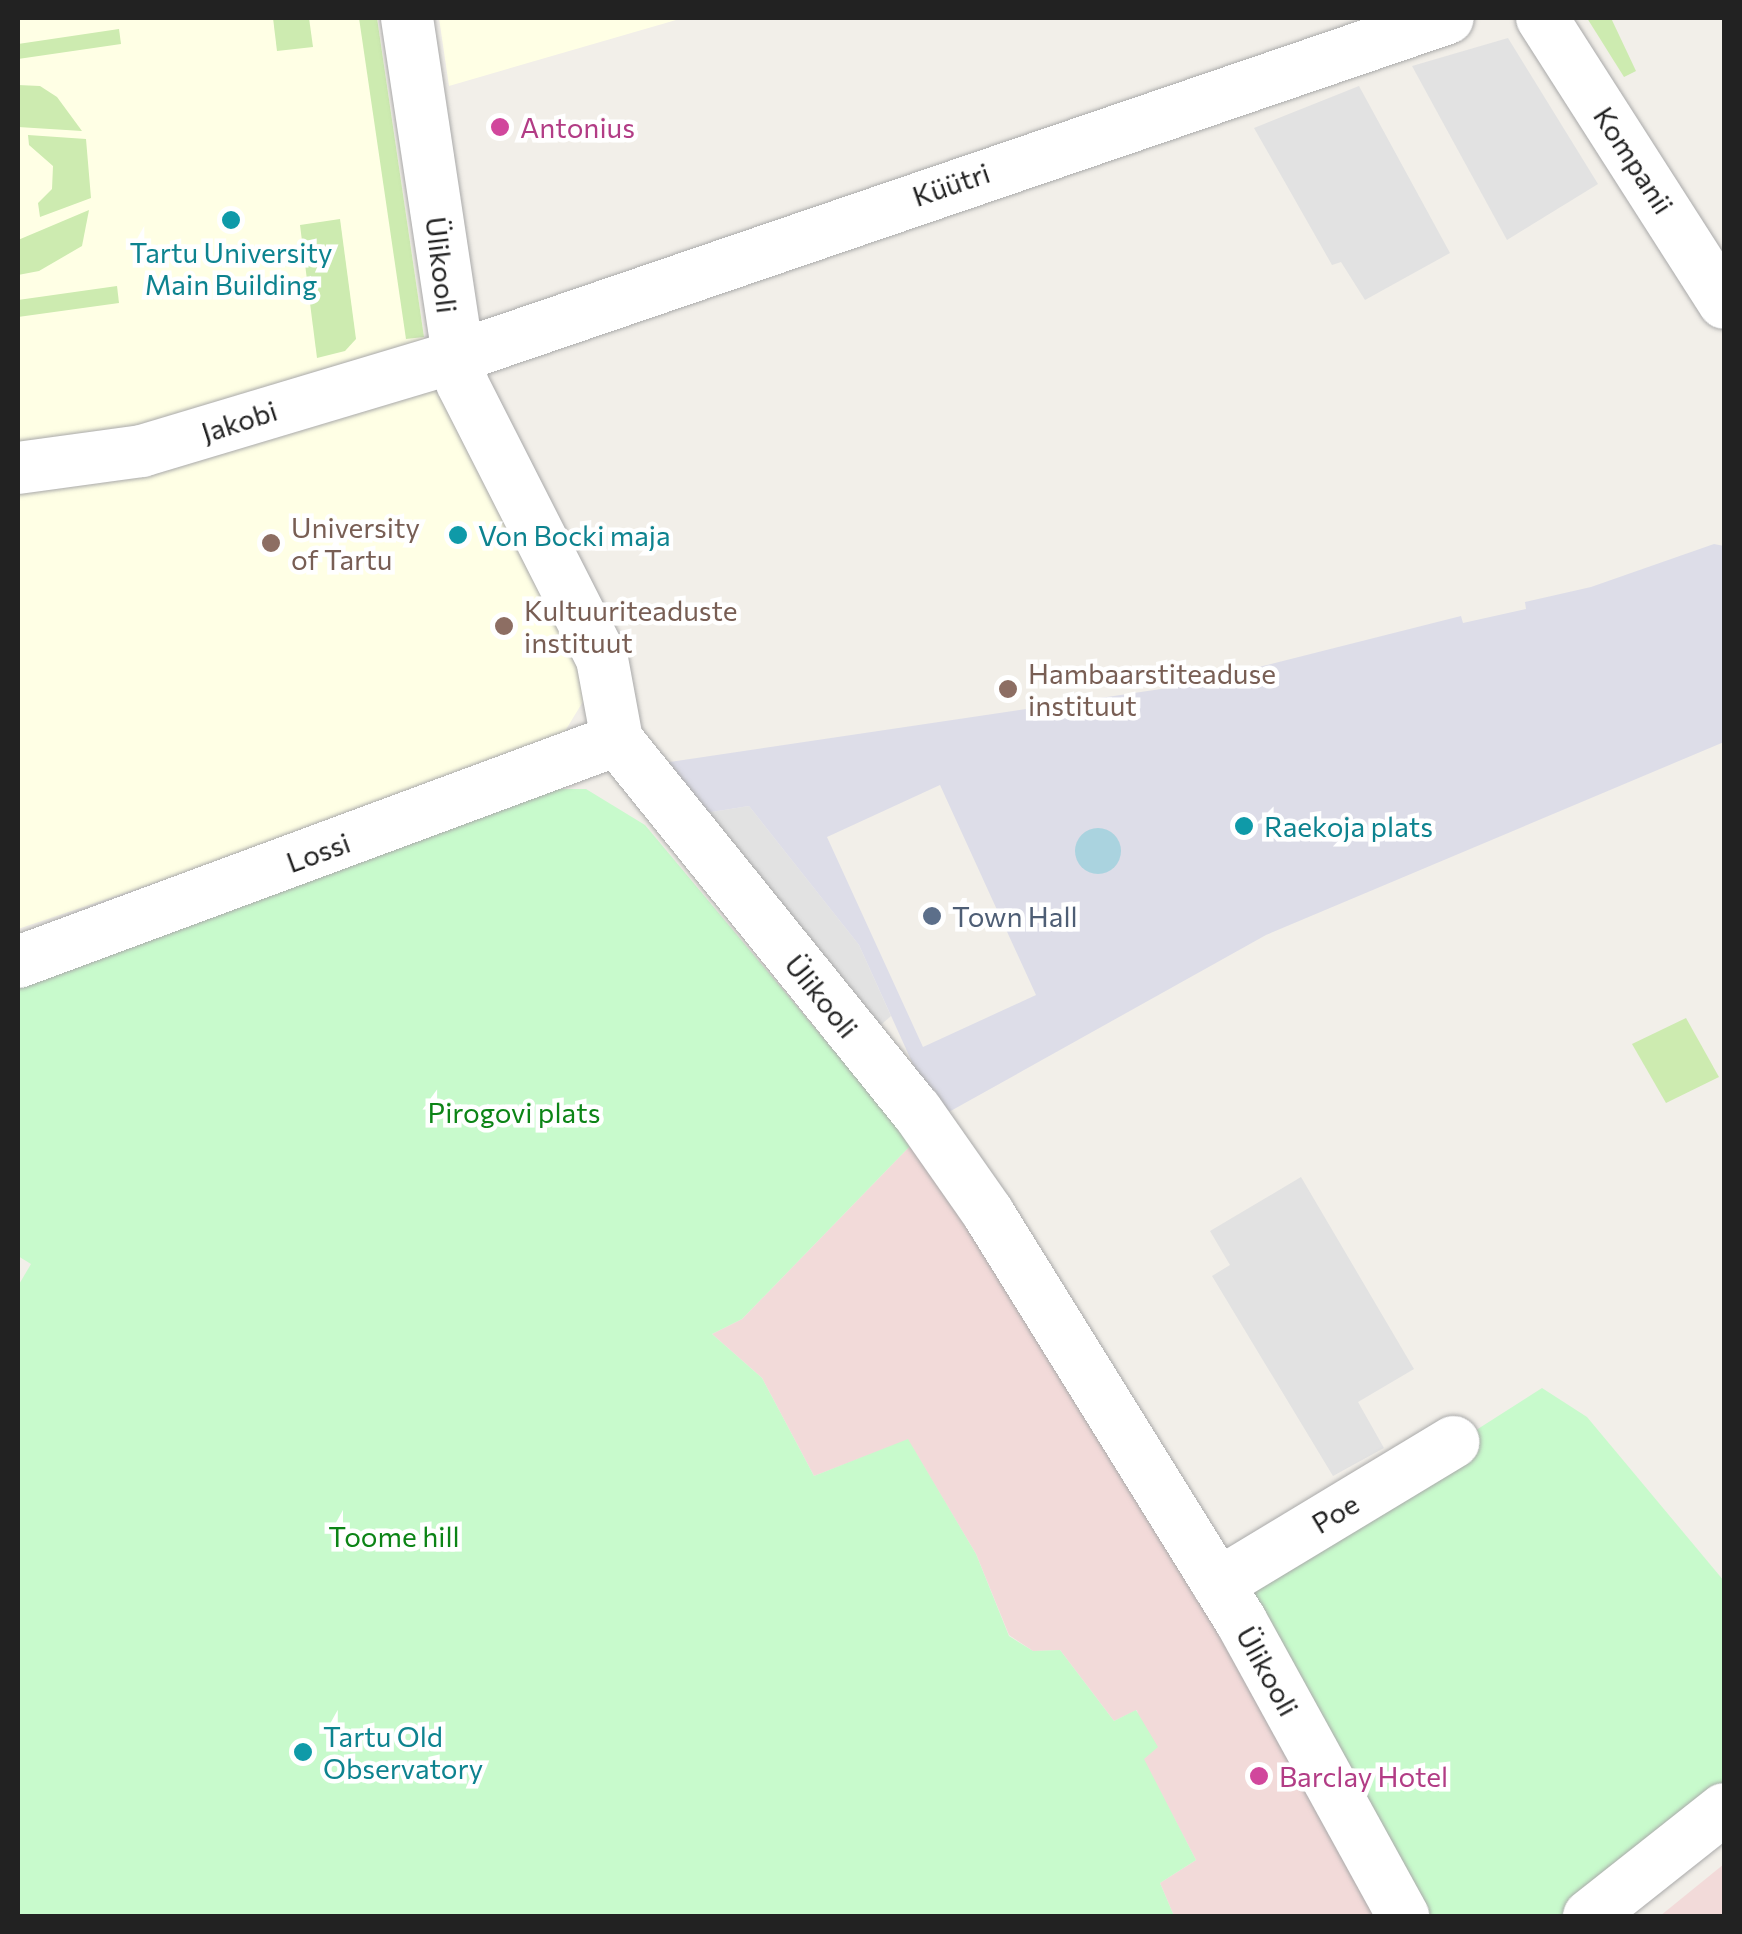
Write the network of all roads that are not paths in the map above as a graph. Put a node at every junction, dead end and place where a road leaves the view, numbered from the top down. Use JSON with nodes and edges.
{"nodes":[{"id":1,"x":407,"y":18,"type":"edge"},
{"id":2,"x":1448,"y":18,"type":"edge"},
{"id":3,"x":1542,"y":18,"type":"edge"},
{"id":4,"x":1724,"y":302,"type":"edge"},
{"id":5,"x":456,"y":357,"type":"junction"},
{"id":6,"x":18,"y":468,"type":"edge"},
{"id":7,"x":617,"y":740,"type":"junction"},
{"id":8,"x":18,"y":962,"type":"edge"},
{"id":9,"x":1453,"y":1442,"type":"dead end"},
{"id":10,"x":1218,"y":1584,"type":"junction"},
{"id":11,"x":1724,"y":1808,"type":"edge"},
{"id":12,"x":1403,"y":1916,"type":"edge"},
{"id":13,"x":1590,"y":1916,"type":"edge"}],
"edges":[{"from":1,"to":5,"type":"street","name":"Ülikooli"},
{"from":2,"to":5,"type":"street","name":"Küütri"},
{"from":3,"to":4,"type":"street","name":"Kompanii"},
{"from":5,"to":6,"type":"street","name":"Jakobi"},
{"from":5,"to":7,"type":"street","name":"Ülikooli"},
{"from":7,"to":8,"type":"street","name":"Lossi"},
{"from":7,"to":10,"type":"street","name":"Ülikooli"},
{"from":9,"to":10,"type":"street","name":"Poe"},
{"from":10,"to":12,"type":"street","name":"Ülikooli"},
{"from":11,"to":13,"type":"street"}]}
